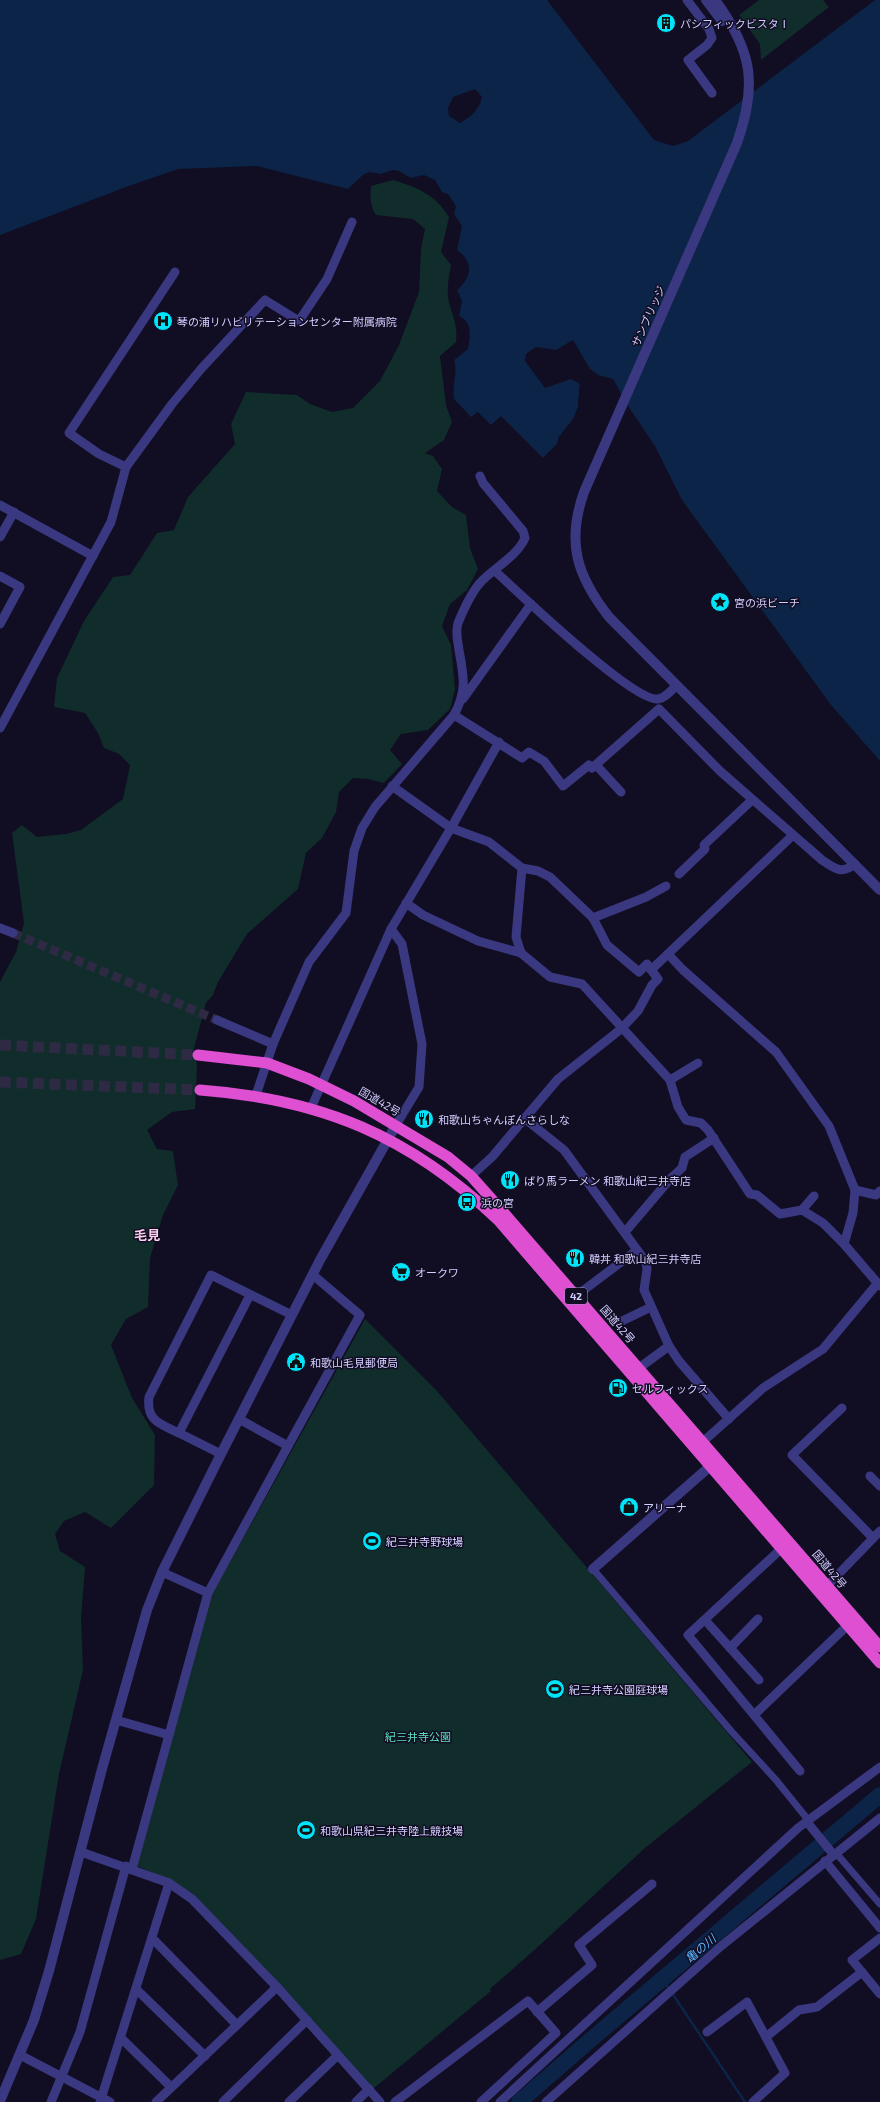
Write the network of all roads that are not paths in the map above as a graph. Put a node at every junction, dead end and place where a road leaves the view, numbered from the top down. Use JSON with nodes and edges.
{"nodes":[{"id":1,"x":688,"y":0,"type":"edge"},
{"id":2,"x":706,"y":0,"type":"edge"},
{"id":3,"x":715,"y":0,"type":"edge"},
{"id":4,"x":747,"y":61,"type":"junction"},
{"id":5,"x":712,"y":93,"type":"dead end"},
{"id":6,"x":352,"y":222,"type":"dead end"},
{"id":7,"x":175,"y":272,"type":"dead end"},
{"id":8,"x":126,"y":467,"type":"junction"},
{"id":9,"x":480,"y":476,"type":"dead end"},
{"id":10,"x":0,"y":505,"type":"edge"},
{"id":11,"x":14,"y":512,"type":"junction"},
{"id":12,"x":0,"y":537,"type":"edge"},
{"id":13,"x":93,"y":556,"type":"junction"},
{"id":14,"x":495,"y":571,"type":"junction"},
{"id":15,"x":0,"y":576,"type":"edge"},
{"id":16,"x":531,"y":604,"type":"junction"},
{"id":17,"x":0,"y":624,"type":"edge"},
{"id":18,"x":676,"y":686,"type":"junction"},
{"id":19,"x":658,"y":699,"type":"junction"},
{"id":20,"x":462,"y":700,"type":"junction"},
{"id":21,"x":659,"y":709,"type":"junction"},
{"id":22,"x":454,"y":715,"type":"junction"},
{"id":23,"x":0,"y":728,"type":"edge"},
{"id":24,"x":500,"y":742,"type":"junction"},
{"id":25,"x":596,"y":765,"type":"junction"},
{"id":26,"x":392,"y":786,"type":"junction"},
{"id":27,"x":621,"y":792,"type":"dead end"},
{"id":28,"x":752,"y":800,"type":"junction"},
{"id":29,"x":451,"y":828,"type":"junction"},
{"id":30,"x":793,"y":835,"type":"junction"},
{"id":31,"x":854,"y":864,"type":"junction"},
{"id":32,"x":522,"y":868,"type":"junction"},
{"id":33,"x":679,"y":874,"type":"dead end"},
{"id":34,"x":666,"y":886,"type":"dead end"},
{"id":35,"x":880,"y":890,"type":"edge"},
{"id":36,"x":406,"y":903,"type":"junction"},
{"id":37,"x":593,"y":918,"type":"junction"},
{"id":38,"x":0,"y":928,"type":"edge"},
{"id":39,"x":391,"y":929,"type":"junction"},
{"id":40,"x":13,"y":932,"type":"tunnel mouth"},
{"id":41,"x":521,"y":953,"type":"junction"},
{"id":42,"x":668,"y":954,"type":"junction"},
{"id":43,"x":651,"y":970,"type":"junction"},
{"id":44,"x":217,"y":1020,"type":"tunnel mouth"},
{"id":45,"x":621,"y":1029,"type":"junction"},
{"id":46,"x":273,"y":1044,"type":"junction"},
{"id":47,"x":198,"y":1055,"type":"tunnel mouth"},
{"id":48,"x":267,"y":1063,"type":"junction"},
{"id":49,"x":698,"y":1063,"type":"dead end"},
{"id":50,"x":670,"y":1080,"type":"junction"},
{"id":51,"x":322,"y":1085,"type":"junction"},
{"id":52,"x":200,"y":1090,"type":"tunnel mouth"},
{"id":53,"x":256,"y":1095,"type":"junction"},
{"id":54,"x":311,"y":1108,"type":"junction"},
{"id":55,"x":524,"y":1118,"type":"junction"},
{"id":56,"x":396,"y":1125,"type":"junction"},
{"id":57,"x":714,"y":1138,"type":"junction"},
{"id":58,"x":388,"y":1139,"type":"junction"},
{"id":59,"x":471,"y":1176,"type":"junction"},
{"id":60,"x":855,"y":1190,"type":"junction"},
{"id":61,"x":880,"y":1191,"type":"edge"},
{"id":62,"x":814,"y":1196,"type":"dead end"},
{"id":63,"x":802,"y":1210,"type":"junction"},
{"id":64,"x":625,"y":1232,"type":"junction"},
{"id":65,"x":844,"y":1244,"type":"junction"},
{"id":66,"x":637,"y":1250,"type":"junction"},
{"id":67,"x":313,"y":1275,"type":"junction"},
{"id":68,"x":879,"y":1285,"type":"edge"},
{"id":69,"x":250,"y":1295,"type":"junction"},
{"id":70,"x":576,"y":1296,"type":"junction"},
{"id":71,"x":651,"y":1307,"type":"junction"},
{"id":72,"x":292,"y":1315,"type":"junction"},
{"id":73,"x":618,"y":1323,"type":"dead end"},
{"id":74,"x":669,"y":1346,"type":"junction"},
{"id":75,"x":639,"y":1368,"type":"junction"},
{"id":76,"x":842,"y":1408,"type":"dead end"},
{"id":77,"x":239,"y":1419,"type":"junction"},
{"id":78,"x":729,"y":1419,"type":"junction"},
{"id":79,"x":179,"y":1433,"type":"junction"},
{"id":80,"x":699,"y":1445,"type":"junction"},
{"id":81,"x":288,"y":1446,"type":"junction"},
{"id":82,"x":221,"y":1454,"type":"junction"},
{"id":83,"x":714,"y":1463,"type":"junction"},
{"id":84,"x":870,"y":1476,"type":"dead end"},
{"id":85,"x":880,"y":1486,"type":"edge"},
{"id":86,"x":880,"y":1531,"type":"edge"},
{"id":87,"x":872,"y":1538,"type":"junction"},
{"id":88,"x":781,"y":1549,"type":"junction"},
{"id":89,"x":593,"y":1569,"type":"joint"},
{"id":90,"x":162,"y":1572,"type":"junction"},
{"id":91,"x":827,"y":1586,"type":"junction"},
{"id":92,"x":208,"y":1593,"type":"junction"},
{"id":93,"x":705,"y":1620,"type":"junction"},
{"id":94,"x":758,"y":1620,"type":"dead end"},
{"id":95,"x":848,"y":1625,"type":"junction"},
{"id":96,"x":880,"y":1647,"type":"edge"},
{"id":97,"x":730,"y":1648,"type":"junction"},
{"id":98,"x":880,"y":1663,"type":"edge"},
{"id":99,"x":759,"y":1680,"type":"dead end"},
{"id":100,"x":754,"y":1715,"type":"junction"},
{"id":101,"x":116,"y":1720,"type":"junction"},
{"id":102,"x":169,"y":1735,"type":"junction"},
{"id":103,"x":880,"y":1766,"type":"edge"},
{"id":104,"x":800,"y":1771,"type":"dead end"},
{"id":105,"x":880,"y":1818,"type":"edge"},
{"id":106,"x":808,"y":1822,"type":"junction"},
{"id":107,"x":81,"y":1852,"type":"junction"},
{"id":108,"x":833,"y":1853,"type":"junction"},
{"id":109,"x":825,"y":1860,"type":"junction"},
{"id":110,"x":129,"y":1868,"type":"junction"},
{"id":111,"x":169,"y":1883,"type":"junction"},
{"id":112,"x":652,"y":1884,"type":"dead end"},
{"id":113,"x":880,"y":1904,"type":"edge"},
{"id":114,"x":880,"y":1928,"type":"edge"},
{"id":115,"x":152,"y":1938,"type":"junction"},
{"id":116,"x":880,"y":1938,"type":"edge"},
{"id":117,"x":862,"y":1972,"type":"junction"},
{"id":118,"x":277,"y":1987,"type":"junction"},
{"id":119,"x":136,"y":1989,"type":"junction"},
{"id":120,"x":880,"y":1994,"type":"edge"},
{"id":121,"x":537,"y":2012,"type":"junction"},
{"id":122,"x":307,"y":2020,"type":"junction"},
{"id":123,"x":237,"y":2025,"type":"junction"},
{"id":124,"x":707,"y":2032,"type":"dead end"},
{"id":125,"x":766,"y":2037,"type":"junction"},
{"id":126,"x":121,"y":2038,"type":"junction"},
{"id":127,"x":20,"y":2055,"type":"junction"},
{"id":128,"x":338,"y":2055,"type":"junction"},
{"id":129,"x":204,"y":2056,"type":"junction"},
{"id":130,"x":62,"y":2076,"type":"junction"},
{"id":131,"x":171,"y":2087,"type":"junction"},
{"id":132,"x":369,"y":2089,"type":"junction"},
{"id":133,"x":104,"y":2100,"type":"edge"},
{"id":134,"x":0,"y":2101,"type":"edge"},
{"id":135,"x":51,"y":2102,"type":"edge"},
{"id":136,"x":156,"y":2102,"type":"edge"},
{"id":137,"x":223,"y":2102,"type":"edge"},
{"id":138,"x":289,"y":2102,"type":"edge"},
{"id":139,"x":356,"y":2102,"type":"edge"},
{"id":140,"x":380,"y":2102,"type":"edge"},
{"id":141,"x":395,"y":2102,"type":"edge"},
{"id":142,"x":481,"y":2102,"type":"edge"},
{"id":143,"x":500,"y":2102,"type":"edge"},
{"id":144,"x":546,"y":2102,"type":"edge"},
{"id":145,"x":753,"y":2102,"type":"edge"}],
"edges":[{"from":1,"to":5,"type":"street"},
{"from":2,"to":4,"type":"street"},
{"from":3,"to":4,"type":"street"},
{"from":4,"to":18,"type":"street","name":"サンブリッジ"},
{"from":6,"to":8,"type":"street"},
{"from":7,"to":8,"type":"street"},
{"from":8,"to":13,"type":"street"},
{"from":9,"to":14,"type":"street"},
{"from":10,"to":11,"type":"street"},
{"from":11,"to":12,"type":"street"},
{"from":11,"to":13,"type":"street"},
{"from":13,"to":23,"type":"street"},
{"from":14,"to":16,"type":"street"},
{"from":14,"to":20,"type":"street"},
{"from":15,"to":17,"type":"street"},
{"from":16,"to":19,"type":"street"},
{"from":16,"to":20,"type":"street"},
{"from":18,"to":19,"type":"street"},
{"from":18,"to":31,"type":"street","name":"サンブリッジ"},
{"from":19,"to":21,"type":"street"},
{"from":20,"to":22,"type":"street"},
{"from":21,"to":25,"type":"street"},
{"from":21,"to":28,"type":"street"},
{"from":22,"to":24,"type":"street"},
{"from":22,"to":26,"type":"street"},
{"from":24,"to":25,"type":"street"},
{"from":24,"to":29,"type":"street"},
{"from":25,"to":27,"type":"street"},
{"from":26,"to":29,"type":"street"},
{"from":26,"to":46,"type":"street"},
{"from":28,"to":30,"type":"street"},
{"from":28,"to":33,"type":"street"},
{"from":29,"to":32,"type":"street"},
{"from":29,"to":36,"type":"street"},
{"from":30,"to":31,"type":"street"},
{"from":30,"to":42,"type":"street"},
{"from":31,"to":35,"type":"street","name":"サンブリッジ"},
{"from":32,"to":37,"type":"street"},
{"from":32,"to":41,"type":"street"},
{"from":34,"to":37,"type":"street"},
{"from":36,"to":39,"type":"street"},
{"from":36,"to":41,"type":"street"},
{"from":37,"to":43,"type":"street"},
{"from":38,"to":40,"type":"street"},
{"from":39,"to":51,"type":"street"},
{"from":39,"to":56,"type":"street"},
{"from":41,"to":45,"type":"street"},
{"from":42,"to":43,"type":"street"},
{"from":42,"to":60,"type":"street"},
{"from":43,"to":45,"type":"street"},
{"from":44,"to":46,"type":"street"},
{"from":45,"to":50,"type":"street"},
{"from":45,"to":55,"type":"street"},
{"from":46,"to":48,"type":"street"},
{"from":47,"to":48,"type":"highway","name":"国道42号","number":"42"},
{"from":48,"to":51,"type":"highway","name":"国道42号","number":"42"},
{"from":48,"to":53,"type":"street"},
{"from":49,"to":50,"type":"street"},
{"from":50,"to":57,"type":"street"},
{"from":51,"to":54,"type":"street"},
{"from":51,"to":56,"type":"highway","name":"国道42号","number":"42"},
{"from":52,"to":53,"type":"highway","name":"国道42号","number":"42"},
{"from":53,"to":54,"type":"highway","name":"国道42号","number":"42"},
{"from":54,"to":58,"type":"highway","name":"国道42号","number":"42"},
{"from":55,"to":59,"type":"street"},
{"from":55,"to":64,"type":"street"},
{"from":56,"to":58,"type":"street"},
{"from":56,"to":59,"type":"highway","name":"国道42号","number":"42"},
{"from":57,"to":63,"type":"street"},
{"from":57,"to":64,"type":"street"},
{"from":58,"to":67,"type":"street"},
{"from":58,"to":80,"type":"highway","name":"国道42号","number":"42"},
{"from":59,"to":70,"type":"highway","name":"国道42号","number":"42"},
{"from":60,"to":61,"type":"street"},
{"from":60,"to":65,"type":"street"},
{"from":62,"to":63,"type":"street"},
{"from":63,"to":65,"type":"street"},
{"from":64,"to":66,"type":"street"},
{"from":65,"to":68,"type":"street"},
{"from":66,"to":70,"type":"street"},
{"from":66,"to":71,"type":"street"},
{"from":67,"to":72,"type":"street"},
{"from":67,"to":81,"type":"street"},
{"from":68,"to":78,"type":"street"},
{"from":69,"to":72,"type":"street"},
{"from":69,"to":79,"type":"street"},
{"from":69,"to":79,"type":"street"},
{"from":70,"to":75,"type":"highway","name":"国道42号","number":"42"},
{"from":71,"to":73,"type":"street"},
{"from":71,"to":74,"type":"street"},
{"from":72,"to":77,"type":"street"},
{"from":74,"to":75,"type":"street"},
{"from":74,"to":78,"type":"street"},
{"from":75,"to":80,"type":"highway","name":"国道42号","number":"42"},
{"from":76,"to":87,"type":"street"},
{"from":77,"to":81,"type":"street"},
{"from":77,"to":82,"type":"street"},
{"from":78,"to":80,"type":"street"},
{"from":79,"to":82,"type":"street"},
{"from":80,"to":83,"type":"highway","name":"国道42号","number":"42"},
{"from":81,"to":92,"type":"street"},
{"from":82,"to":90,"type":"street"},
{"from":83,"to":88,"type":"highway","name":"国道42号","number":"42"},
{"from":83,"to":89,"type":"street"},
{"from":83,"to":91,"type":"highway","name":"国道42号","number":"42"},
{"from":84,"to":85,"type":"street"},
{"from":86,"to":87,"type":"street"},
{"from":87,"to":91,"type":"street"},
{"from":88,"to":93,"type":"street"},
{"from":88,"to":95,"type":"highway","name":"国道42号","number":"42"},
{"from":89,"to":106,"type":"street"},
{"from":90,"to":92,"type":"street"},
{"from":90,"to":101,"type":"street"},
{"from":91,"to":96,"type":"highway","name":"国道42号","number":"42"},
{"from":92,"to":102,"type":"street"},
{"from":93,"to":97,"type":"street"},
{"from":93,"to":100,"type":"street"},
{"from":94,"to":97,"type":"street"},
{"from":95,"to":98,"type":"highway","name":"国道42号","number":"42"},
{"from":95,"to":100,"type":"street"},
{"from":97,"to":99,"type":"street"},
{"from":100,"to":104,"type":"street"},
{"from":101,"to":102,"type":"street"},
{"from":101,"to":107,"type":"street"},
{"from":102,"to":110,"type":"street"},
{"from":103,"to":106,"type":"street"},
{"from":105,"to":108,"type":"street"},
{"from":106,"to":108,"type":"street"},
{"from":106,"to":143,"type":"street"},
{"from":107,"to":110,"type":"street"},
{"from":107,"to":127,"type":"street"},
{"from":108,"to":109,"type":"street"},
{"from":108,"to":113,"type":"street"},
{"from":109,"to":114,"type":"street"},
{"from":109,"to":144,"type":"street"},
{"from":110,"to":111,"type":"street"},
{"from":110,"to":130,"type":"street"},
{"from":111,"to":115,"type":"street"},
{"from":111,"to":118,"type":"street"},
{"from":112,"to":121,"type":"street"},
{"from":115,"to":119,"type":"street"},
{"from":115,"to":123,"type":"street"},
{"from":116,"to":117,"type":"street"},
{"from":117,"to":120,"type":"street"},
{"from":117,"to":125,"type":"street"},
{"from":118,"to":122,"type":"street"},
{"from":118,"to":123,"type":"street"},
{"from":119,"to":126,"type":"street"},
{"from":119,"to":129,"type":"street"},
{"from":121,"to":141,"type":"street"},
{"from":121,"to":142,"type":"street"},
{"from":122,"to":128,"type":"street"},
{"from":122,"to":137,"type":"street"},
{"from":123,"to":129,"type":"street"},
{"from":124,"to":125,"type":"street"},
{"from":125,"to":145,"type":"street"},
{"from":126,"to":131,"type":"street"},
{"from":126,"to":133,"type":"street"},
{"from":127,"to":130,"type":"street"},
{"from":127,"to":134,"type":"street"},
{"from":128,"to":132,"type":"street"},
{"from":128,"to":138,"type":"street"},
{"from":129,"to":131,"type":"street"},
{"from":130,"to":133,"type":"street"},
{"from":130,"to":135,"type":"street"},
{"from":131,"to":136,"type":"street"},
{"from":132,"to":139,"type":"street"},
{"from":132,"to":140,"type":"street"}]}
